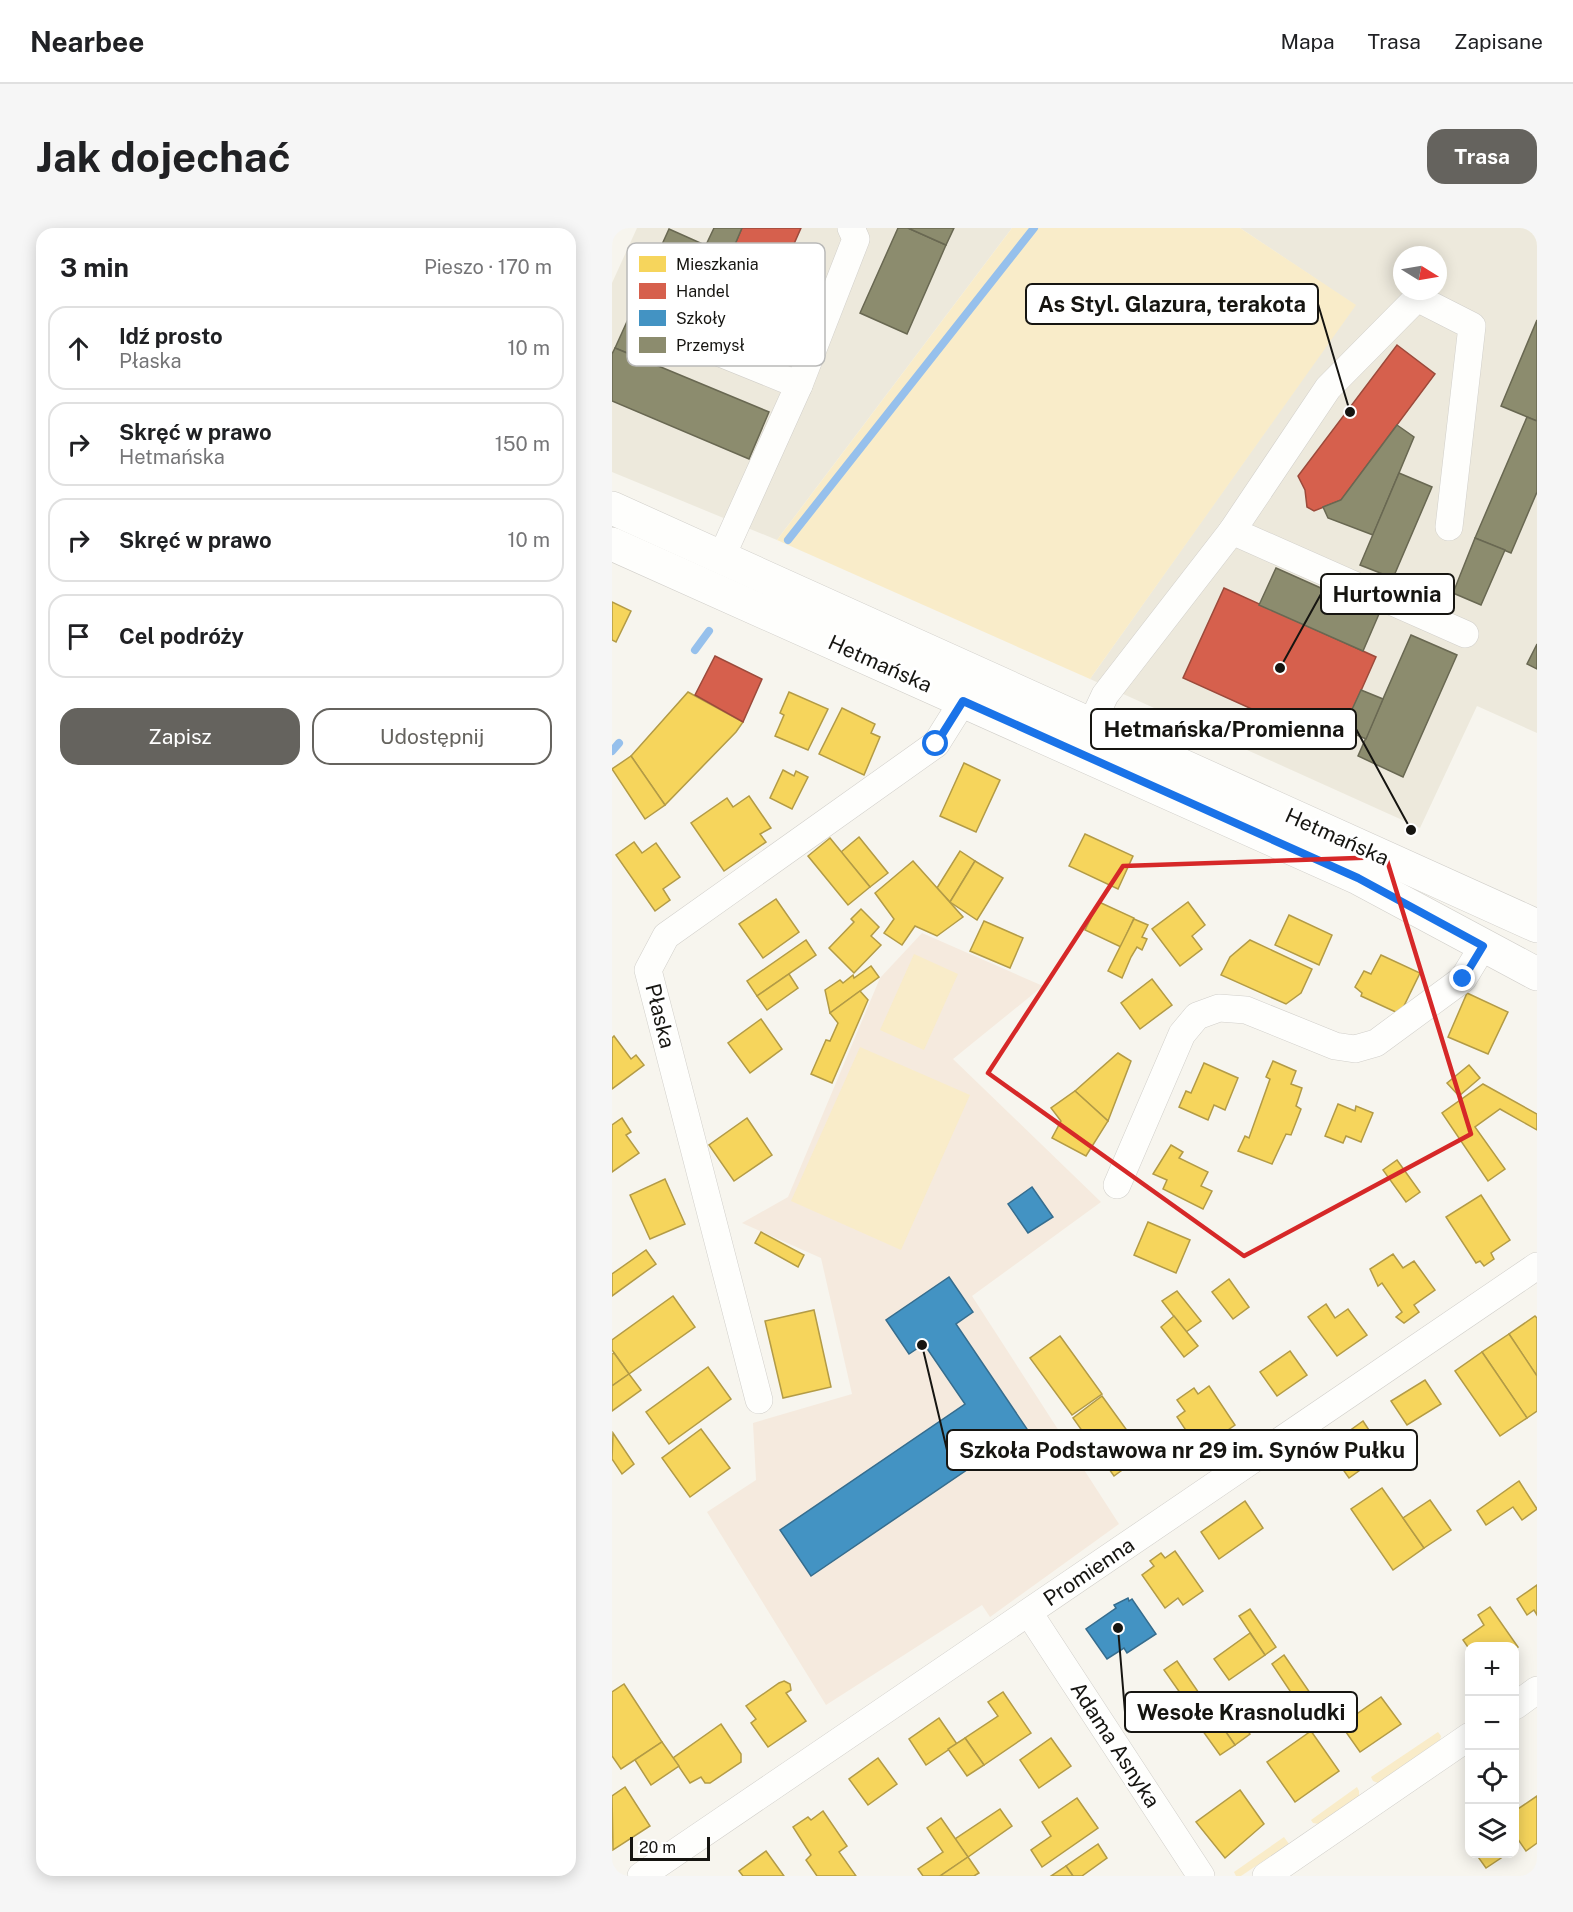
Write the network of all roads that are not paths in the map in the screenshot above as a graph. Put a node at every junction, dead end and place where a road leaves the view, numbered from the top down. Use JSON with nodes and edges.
{"nodes":[{"id":1,"x":851,"y":228,"type":"edge"},
{"id":2,"x":825,"y":318,"type":"edge"},
{"id":3,"x":750,"y":366,"type":"edge"},
{"id":4,"x":806,"y":366,"type":"edge"},
{"id":5,"x":798,"y":386,"type":"junction"},
{"id":6,"x":612,"y":508,"type":"edge"},
{"id":7,"x":1449,"y":527,"type":"dead end"},
{"id":8,"x":1232,"y":531,"type":"junction"},
{"id":9,"x":612,"y":544,"type":"edge"},
{"id":10,"x":721,"y":558,"type":"junction"},
{"id":11,"x":1465,"y":634,"type":"dead end"},
{"id":12,"x":963,"y":701,"type":"junction"},
{"id":13,"x":1091,"y":725,"type":"junction"},
{"id":14,"x":1537,"y":926,"type":"edge"},
{"id":15,"x":1483,"y":946,"type":"junction"},
{"id":16,"x":1537,"y":974,"type":"edge"},
{"id":17,"x":1117,"y":1185,"type":"dead end"},
{"id":18,"x":1537,"y":1266,"type":"edge"},
{"id":19,"x":759,"y":1400,"type":"dead end"},
{"id":20,"x":1029,"y":1613,"type":"junction"},
{"id":21,"x":1537,"y":1690,"type":"edge"},
{"id":22,"x":1519,"y":1703,"type":"edge"},
{"id":23,"x":1465,"y":1739,"type":"edge"},
{"id":24,"x":641,"y":1876,"type":"edge"},
{"id":25,"x":1201,"y":1876,"type":"edge"},
{"id":26,"x":1266,"y":1876,"type":"edge"}],
"edges":[{"from":1,"to":2,"type":"street"},
{"from":3,"to":5,"type":"street"},
{"from":4,"to":5,"type":"street"},
{"from":5,"to":10,"type":"street"},
{"from":6,"to":10,"type":"main road","name":"Hetmańska"},
{"from":7,"to":8,"type":"street"},
{"from":8,"to":11,"type":"street"},
{"from":8,"to":13,"type":"street"},
{"from":9,"to":12,"type":"main road","name":"Hetmańska"},
{"from":10,"to":13,"type":"main road","name":"Hetmańska"},
{"from":12,"to":15,"type":"main road","name":"Hetmańska"},
{"from":12,"to":19,"type":"street","name":"Płaska"},
{"from":13,"to":14,"type":"main road","name":"Hetmańska"},
{"from":15,"to":16,"type":"main road","name":"Hetmańska"},
{"from":15,"to":17,"type":"street"},
{"from":18,"to":20,"type":"street","name":"Promienna"},
{"from":20,"to":24,"type":"street","name":"Promienna"},
{"from":20,"to":25,"type":"street","name":"Adama Asnyka"},
{"from":21,"to":22,"type":"street"},
{"from":23,"to":26,"type":"street"}]}
